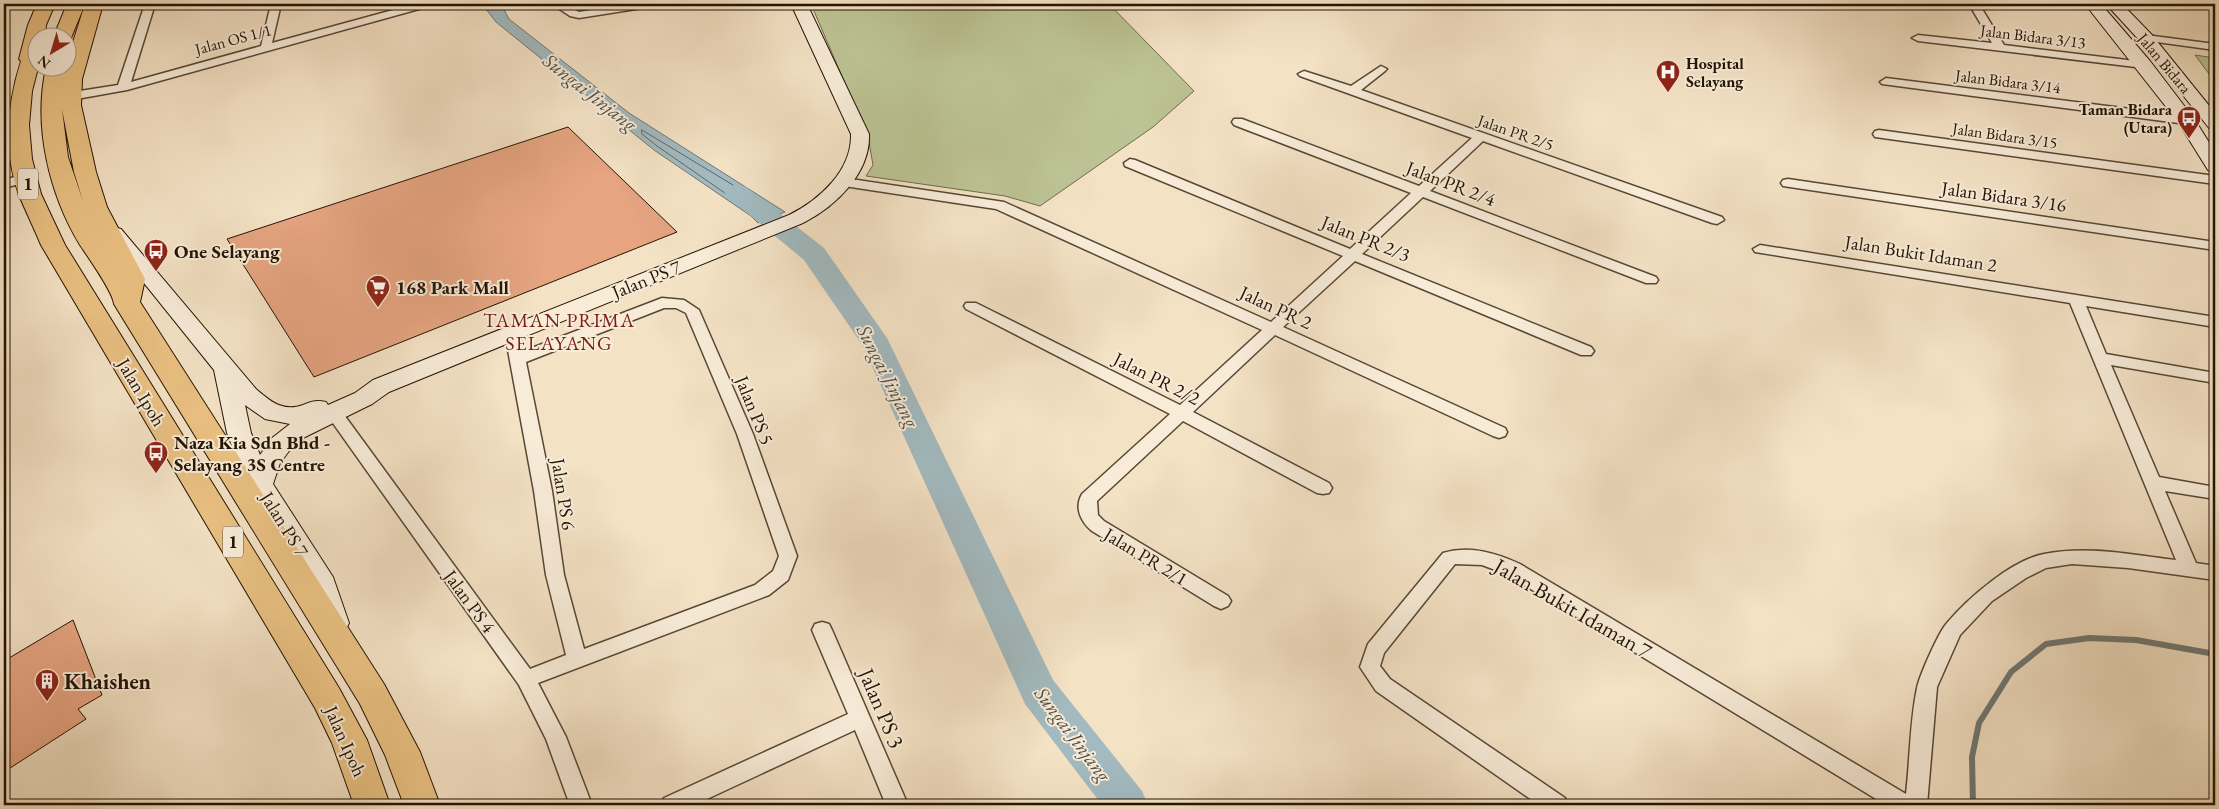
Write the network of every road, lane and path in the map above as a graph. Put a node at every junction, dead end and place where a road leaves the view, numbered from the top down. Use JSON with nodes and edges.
{"nodes":[{"id":1,"x":46,"y":4,"type":"edge"},
{"id":2,"x":54,"y":4,"type":"edge"},
{"id":3,"x":76,"y":4,"type":"edge"},
{"id":4,"x":94,"y":4,"type":"edge"},
{"id":5,"x":150,"y":4,"type":"edge"},
{"id":6,"x":276,"y":4,"type":"edge"},
{"id":7,"x":426,"y":4,"type":"edge"},
{"id":8,"x":557,"y":4,"type":"edge"},
{"id":9,"x":649,"y":4,"type":"edge"},
{"id":10,"x":799,"y":4,"type":"edge"},
{"id":11,"x":1974,"y":4,"type":"edge"},
{"id":12,"x":2093,"y":4,"type":"edge"},
{"id":13,"x":2114,"y":4,"type":"edge"},
{"id":14,"x":399,"y":8,"type":"edge"},
{"id":15,"x":43,"y":28,"type":"edge"},
{"id":16,"x":66,"y":28,"type":"edge"},
{"id":17,"x":1918,"y":38,"type":"dead end"},
{"id":18,"x":2146,"y":38,"type":"junction"},
{"id":19,"x":266,"y":47,"type":"junction"},
{"id":20,"x":2215,"y":47,"type":"edge"},
{"id":21,"x":2000,"y":48,"type":"junction"},
{"id":22,"x":28,"y":65,"type":"edge"},
{"id":23,"x":2144,"y":65,"type":"junction"},
{"id":24,"x":1381,"y":69,"type":"dead end"},
{"id":25,"x":26,"y":70,"type":"junction"},
{"id":26,"x":1304,"y":74,"type":"dead end"},
{"id":27,"x":53,"y":78,"type":"edge"},
{"id":28,"x":1886,"y":82,"type":"dead end"},
{"id":29,"x":123,"y":88,"type":"junction"},
{"id":30,"x":1352,"y":91,"type":"junction"},
{"id":31,"x":71,"y":100,"type":"junction"},
{"id":32,"x":2186,"y":120,"type":"junction"},
{"id":33,"x":1238,"y":122,"type":"dead end"},
{"id":34,"x":2215,"y":124,"type":"edge"},
{"id":35,"x":1879,"y":134,"type":"dead end"},
{"id":36,"x":1480,"y":137,"type":"junction"},
{"id":37,"x":1130,"y":163,"type":"dead end"},
{"id":38,"x":2215,"y":166,"type":"edge"},
{"id":39,"x":847,"y":175,"type":"junction"},
{"id":40,"x":2215,"y":180,"type":"edge"},
{"id":41,"x":14,"y":181,"type":"edge"},
{"id":42,"x":1788,"y":183,"type":"dead end"},
{"id":43,"x":870,"y":186,"type":"junction"},
{"id":44,"x":1421,"y":192,"type":"junction"},
{"id":45,"x":828,"y":201,"type":"junction"},
{"id":46,"x":104,"y":220,"type":"junction"},
{"id":47,"x":1717,"y":220,"type":"dead end"},
{"id":48,"x":2215,"y":246,"type":"edge"},
{"id":49,"x":1760,"y":249,"type":"dead end"},
{"id":50,"x":1353,"y":254,"type":"junction"},
{"id":51,"x":1651,"y":280,"type":"dead end"},
{"id":52,"x":2076,"y":300,"type":"junction"},
{"id":53,"x":127,"y":304,"type":"junction"},
{"id":54,"x":971,"y":306,"type":"dead end"},
{"id":55,"x":2215,"y":322,"type":"edge"},
{"id":56,"x":1273,"y":328,"type":"junction"},
{"id":57,"x":513,"y":334,"type":"junction"},
{"id":58,"x":1586,"y":351,"type":"dead end"},
{"id":59,"x":2100,"y":358,"type":"junction"},
{"id":60,"x":519,"y":359,"type":"junction"},
{"id":61,"x":224,"y":367,"type":"junction"},
{"id":62,"x":2215,"y":378,"type":"edge"},
{"id":63,"x":381,"y":386,"type":"junction"},
{"id":64,"x":333,"y":412,"type":"junction"},
{"id":65,"x":1182,"y":413,"type":"junction"},
{"id":66,"x":1500,"y":432,"type":"dead end"},
{"id":67,"x":2152,"y":482,"type":"junction"},
{"id":68,"x":260,"y":484,"type":"junction"},
{"id":69,"x":1323,"y":488,"type":"dead end"},
{"id":70,"x":2215,"y":493,"type":"edge"},
{"id":71,"x":2189,"y":569,"type":"junction"},
{"id":72,"x":2215,"y":573,"type":"edge"},
{"id":73,"x":1221,"y":601,"type":"dead end"},
{"id":74,"x":822,"y":630,"type":"dead end"},
{"id":75,"x":341,"y":644,"type":"junction"},
{"id":76,"x":577,"y":660,"type":"junction"},
{"id":77,"x":526,"y":679,"type":"junction"},
{"id":78,"x":860,"y":718,"type":"junction"},
{"id":79,"x":372,"y":805,"type":"edge"},
{"id":80,"x":422,"y":805,"type":"edge"},
{"id":81,"x":581,"y":805,"type":"edge"},
{"id":82,"x":672,"y":805,"type":"edge"},
{"id":83,"x":897,"y":805,"type":"edge"},
{"id":84,"x":1557,"y":805,"type":"edge"},
{"id":85,"x":1905,"y":805,"type":"edge"},
{"id":86,"x":1916,"y":805,"type":"edge"}],
"edges":[{"from":1,"to":25,"type":"highway"},
{"from":2,"to":15,"type":"highway"},
{"from":3,"to":16,"type":"highway"},
{"from":4,"to":31,"type":"highway"},
{"from":5,"to":29,"type":"street"},
{"from":6,"to":19,"type":"street"},
{"from":7,"to":14,"type":"street","name":"Jalan OS 1/1"},
{"from":8,"to":9,"type":"street"},
{"from":10,"to":39,"type":"street","name":"Jalan PS 7"},
{"from":11,"to":21,"type":"street"},
{"from":12,"to":23,"type":"street","name":"Jalan Bidara"},
{"from":13,"to":18,"type":"street","name":"Jalan Bidara"},
{"from":14,"to":19,"type":"street","name":"Jalan OS 1/1"},
{"from":17,"to":21,"type":"street","name":"Jalan Bidara 3/13"},
{"from":18,"to":20,"type":"street"},
{"from":18,"to":34,"type":"street","name":"Jalan Bidara"},
{"from":19,"to":29,"type":"street","name":"Jalan OS 1/1"},
{"from":21,"to":23,"type":"street","name":"Jalan Bidara 3/13"},
{"from":22,"to":25,"type":"highway","name":"Jalan Ipoh","number":"1"},
{"from":23,"to":32,"type":"street","name":"Jalan Bidara"},
{"from":24,"to":30,"type":"street"},
{"from":25,"to":41,"type":"highway","name":"Jalan Ipoh","number":"1"},
{"from":26,"to":30,"type":"street","name":"Jalan PR 2/5"},
{"from":27,"to":53,"type":"highway","name":"Jalan Ipoh","number":"1"},
{"from":28,"to":32,"type":"street","name":"Jalan Bidara 3/14"},
{"from":29,"to":31,"type":"street","name":"Jalan OS 1/1"},
{"from":30,"to":36,"type":"street","name":"Jalan PR 2/5"},
{"from":31,"to":46,"type":"highway"},
{"from":32,"to":38,"type":"street","name":"Jalan Bidara"},
{"from":33,"to":44,"type":"street","name":"Jalan PR 2/4"},
{"from":35,"to":40,"type":"street","name":"Jalan Bidara 3/15"},
{"from":36,"to":44,"type":"street"},
{"from":36,"to":47,"type":"street","name":"Jalan PR 2/5"},
{"from":37,"to":50,"type":"street","name":"Jalan PR 2/3"},
{"from":39,"to":43,"type":"street","name":"Jalan PR 2"},
{"from":39,"to":45,"type":"street","name":"Jalan PS 7"},
{"from":41,"to":79,"type":"highway","name":"Jalan Ipoh","number":"1"},
{"from":42,"to":48,"type":"street","name":"Jalan Bidara 3/16"},
{"from":43,"to":45,"type":"street"},
{"from":43,"to":56,"type":"street","name":"Jalan PR 2"},
{"from":44,"to":50,"type":"street"},
{"from":44,"to":51,"type":"street","name":"Jalan PR 2/4"},
{"from":45,"to":57,"type":"street","name":"Jalan PS 7"},
{"from":46,"to":53,"type":"highway"},
{"from":46,"to":61,"type":"street"},
{"from":49,"to":52,"type":"street","name":"Jalan Bukit Idaman 2"},
{"from":50,"to":56,"type":"street"},
{"from":50,"to":58,"type":"street","name":"Jalan PR 2/3"},
{"from":52,"to":55,"type":"street","name":"Jalan Bukit Idaman 2"},
{"from":52,"to":59,"type":"street"},
{"from":53,"to":75,"type":"highway","name":"Jalan Ipoh","number":"1"},
{"from":54,"to":65,"type":"street","name":"Jalan PR 2/2"},
{"from":56,"to":65,"type":"street"},
{"from":56,"to":66,"type":"street","name":"Jalan PR 2"},
{"from":57,"to":60,"type":"street","name":"Jalan PS 6"},
{"from":57,"to":63,"type":"street","name":"Jalan PS 7"},
{"from":59,"to":62,"type":"street"},
{"from":59,"to":67,"type":"street"},
{"from":60,"to":76,"type":"street","name":"Jalan PS 6"},
{"from":60,"to":76,"type":"street","name":"Jalan PS 5"},
{"from":61,"to":63,"type":"street"},
{"from":61,"to":68,"type":"street"},
{"from":63,"to":64,"type":"street","name":"Jalan PS 7"},
{"from":64,"to":68,"type":"street","name":"Jalan PS 7"},
{"from":64,"to":77,"type":"street","name":"Jalan PS 4"},
{"from":65,"to":69,"type":"street","name":"Jalan PR 2/2"},
{"from":65,"to":73,"type":"street","name":"Jalan PR 2/1"},
{"from":67,"to":70,"type":"street"},
{"from":67,"to":71,"type":"street"},
{"from":68,"to":75,"type":"street","name":"Jalan PS 7"},
{"from":71,"to":72,"type":"street"},
{"from":71,"to":86,"type":"street"},
{"from":74,"to":78,"type":"street","name":"Jalan PS 3"},
{"from":75,"to":80,"type":"highway","name":"Jalan Ipoh","number":"1"},
{"from":76,"to":77,"type":"street"},
{"from":77,"to":81,"type":"street","name":"Jalan PS 4"},
{"from":78,"to":82,"type":"street"},
{"from":78,"to":83,"type":"street","name":"Jalan PS 3"},
{"from":84,"to":85,"type":"street","name":"Jalan Bukit Idaman 7"}]}
